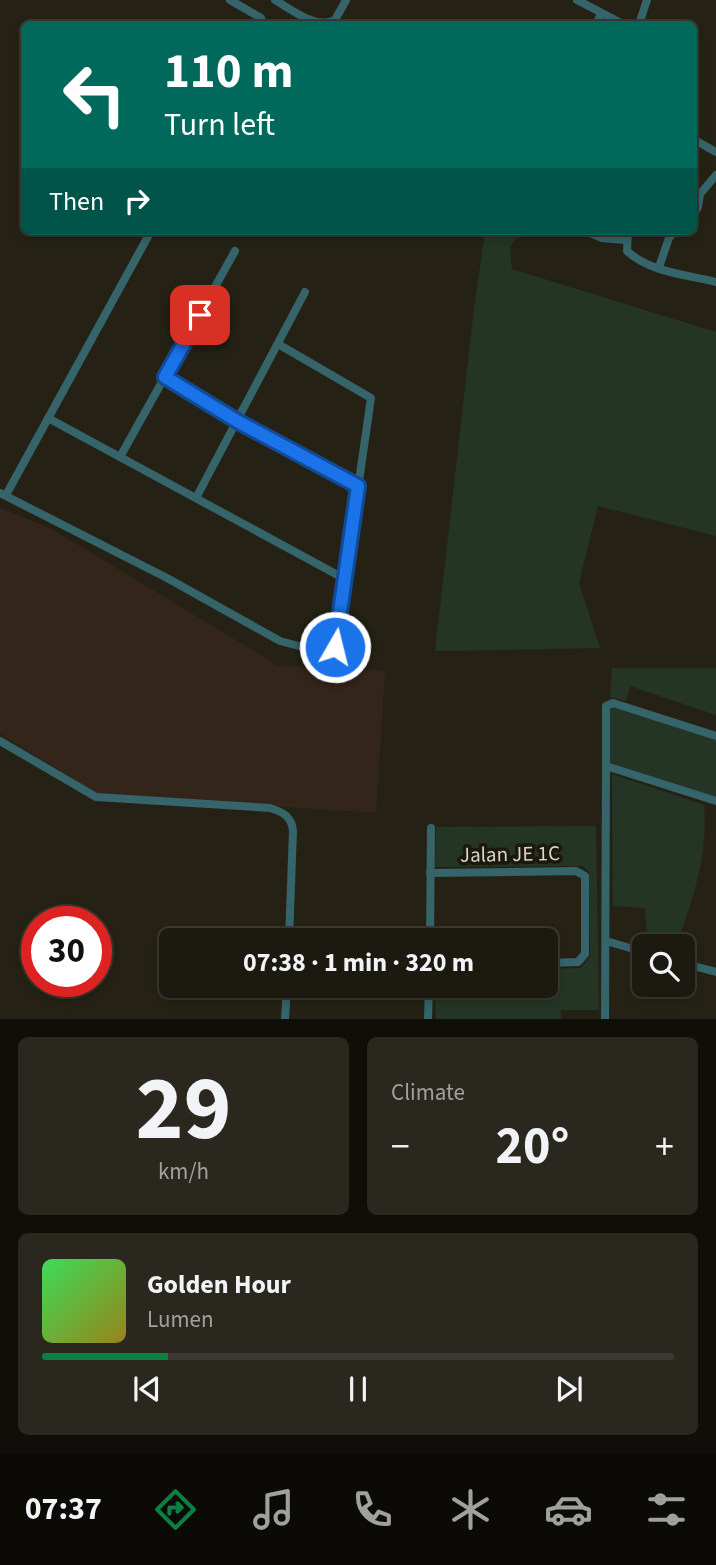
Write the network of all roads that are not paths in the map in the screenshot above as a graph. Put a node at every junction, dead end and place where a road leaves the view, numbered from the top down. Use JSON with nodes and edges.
{"nodes":[{"id":1,"x":230,"y":0,"type":"edge"},
{"id":2,"x":275,"y":0,"type":"edge"},
{"id":3,"x":346,"y":0,"type":"edge"},
{"id":4,"x":577,"y":0,"type":"edge"},
{"id":5,"x":647,"y":0,"type":"edge"},
{"id":6,"x":601,"y":14,"type":"junction"},
{"id":7,"x":262,"y":21,"type":"edge"},
{"id":8,"x":314,"y":21,"type":"edge"},
{"id":9,"x":332,"y":21,"type":"edge"},
{"id":10,"x":598,"y":21,"type":"edge"},
{"id":11,"x":616,"y":21,"type":"edge"},
{"id":12,"x":640,"y":21,"type":"edge"},
{"id":13,"x":697,"y":141,"type":"edge"},
{"id":14,"x":716,"y":152,"type":"edge"},
{"id":15,"x":716,"y":175,"type":"edge"},
{"id":16,"x":697,"y":209,"type":"edge"},
{"id":17,"x":150,"y":235,"type":"edge"},
{"id":18,"x":595,"y":235,"type":"edge"},
{"id":19,"x":627,"y":235,"type":"edge"},
{"id":20,"x":672,"y":235,"type":"edge"},
{"id":21,"x":235,"y":251,"type":"dead end"},
{"id":22,"x":659,"y":267,"type":"junction"},
{"id":23,"x":716,"y":282,"type":"edge"},
{"id":24,"x":305,"y":292,"type":"dead end"},
{"id":25,"x":278,"y":344,"type":"junction"},
{"id":26,"x":165,"y":377,"type":"junction"},
{"id":27,"x":48,"y":418,"type":"junction"},
{"id":28,"x":237,"y":421,"type":"junction"},
{"id":29,"x":120,"y":457,"type":"junction"},
{"id":30,"x":358,"y":486,"type":"junction"},
{"id":31,"x":3,"y":494,"type":"edge"},
{"id":32,"x":196,"y":498,"type":"junction"},
{"id":33,"x":345,"y":579,"type":"junction"},
{"id":34,"x":716,"y":736,"type":"edge"},
{"id":35,"x":1,"y":745,"type":"edge"},
{"id":36,"x":606,"y":766,"type":"junction"},
{"id":37,"x":716,"y":801,"type":"edge"},
{"id":38,"x":431,"y":828,"type":"dead end"},
{"id":39,"x":430,"y":873,"type":"junction"},
{"id":40,"x":289,"y":928,"type":"edge"},
{"id":41,"x":430,"y":928,"type":"edge"},
{"id":42,"x":606,"y":941,"type":"junction"},
{"id":43,"x":632,"y":949,"type":"edge"},
{"id":44,"x":558,"y":963,"type":"edge"},
{"id":45,"x":695,"y":966,"type":"edge"},
{"id":46,"x":716,"y":972,"type":"edge"},
{"id":47,"x":286,"y":998,"type":"edge"},
{"id":48,"x":429,"y":998,"type":"edge"},
{"id":49,"x":285,"y":1019,"type":"edge"},
{"id":50,"x":428,"y":1019,"type":"edge"},
{"id":51,"x":606,"y":1019,"type":"edge"}],
"edges":[{"from":1,"to":7,"type":"street"},
{"from":2,"to":8,"type":"street"},
{"from":3,"to":9,"type":"street"},
{"from":4,"to":6,"type":"street"},
{"from":5,"to":12,"type":"street"},
{"from":6,"to":10,"type":"street"},
{"from":6,"to":11,"type":"street"},
{"from":13,"to":14,"type":"street"},
{"from":15,"to":16,"type":"street"},
{"from":17,"to":27,"type":"street"},
{"from":18,"to":19,"type":"street"},
{"from":19,"to":22,"type":"street"},
{"from":20,"to":22,"type":"street"},
{"from":21,"to":26,"type":"street"},
{"from":22,"to":23,"type":"street"},
{"from":24,"to":25,"type":"street"},
{"from":25,"to":28,"type":"street"},
{"from":25,"to":30,"type":"street"},
{"from":26,"to":28,"type":"street"},
{"from":26,"to":29,"type":"street"},
{"from":27,"to":29,"type":"street"},
{"from":27,"to":31,"type":"street"},
{"from":28,"to":30,"type":"street"},
{"from":28,"to":32,"type":"street"},
{"from":29,"to":32,"type":"street"},
{"from":30,"to":33,"type":"street"},
{"from":31,"to":33,"type":"street"},
{"from":32,"to":33,"type":"street"},
{"from":34,"to":36,"type":"street"},
{"from":35,"to":40,"type":"street"},
{"from":36,"to":37,"type":"street"},
{"from":36,"to":42,"type":"street"},
{"from":38,"to":39,"type":"street"},
{"from":39,"to":41,"type":"street"},
{"from":39,"to":44,"type":"street","name":"Jalan JE 1C"},
{"from":42,"to":43,"type":"street"},
{"from":42,"to":51,"type":"street"},
{"from":45,"to":46,"type":"street"},
{"from":47,"to":49,"type":"street"},
{"from":48,"to":50,"type":"street"}]}
